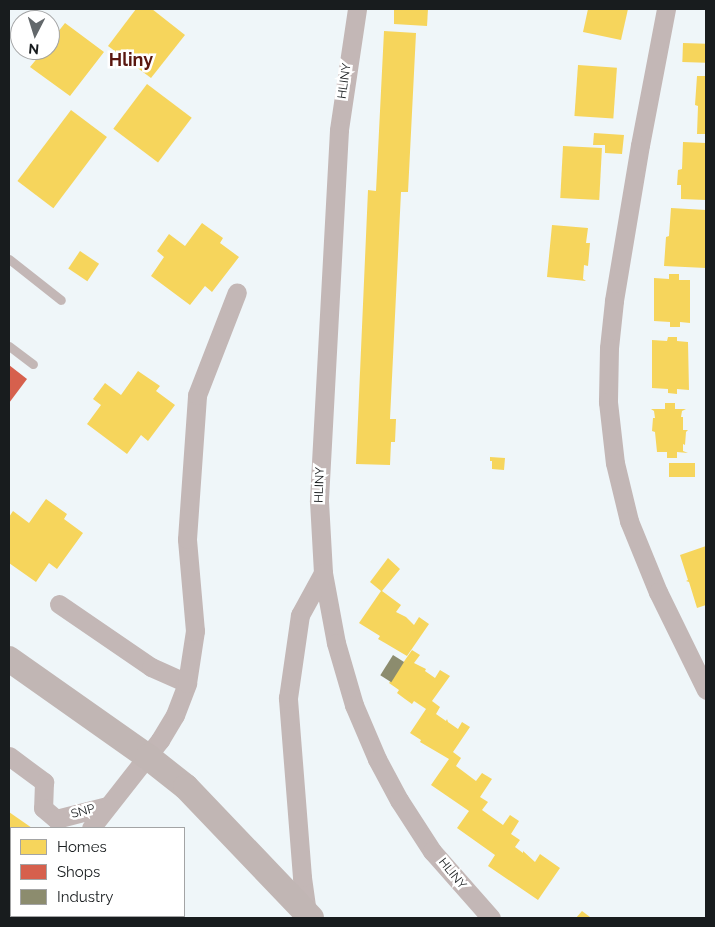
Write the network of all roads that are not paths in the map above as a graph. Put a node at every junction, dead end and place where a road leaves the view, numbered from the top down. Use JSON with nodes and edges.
{"nodes":[{"id":1,"x":357,"y":9,"type":"edge"},
{"id":2,"x":666,"y":9,"type":"edge"},
{"id":3,"x":9,"y":258,"type":"edge"},
{"id":4,"x":237,"y":292,"type":"dead end"},
{"id":5,"x":61,"y":300,"type":"dead end"},
{"id":6,"x":9,"y":346,"type":"edge"},
{"id":7,"x":33,"y":364,"type":"dead end"},
{"id":8,"x":323,"y":573,"type":"junction"},
{"id":9,"x":59,"y":604,"type":"dead end"},
{"id":10,"x":9,"y":659,"type":"edge"},
{"id":11,"x":187,"y":683,"type":"junction"},
{"id":12,"x":706,"y":690,"type":"edge"},
{"id":13,"x":9,"y":756,"type":"edge"},
{"id":14,"x":148,"y":757,"type":"junction"},
{"id":15,"x":107,"y":806,"type":"junction"},
{"id":16,"x":92,"y":827,"type":"edge"},
{"id":17,"x":309,"y":916,"type":"edge"},
{"id":18,"x":490,"y":918,"type":"edge"}],
"edges":[{"from":1,"to":8,"type":"street","name":"HLINY"},
{"from":2,"to":12,"type":"street"},
{"from":3,"to":5,"type":"lane"},
{"from":4,"to":11,"type":"street"},
{"from":6,"to":7,"type":"lane"},
{"from":8,"to":17,"type":"street"},
{"from":8,"to":18,"type":"street","name":"HLINY"},
{"from":9,"to":11,"type":"street"},
{"from":10,"to":14,"type":"main road"},
{"from":11,"to":14,"type":"street"},
{"from":13,"to":15,"type":"street","name":"SNP"},
{"from":14,"to":15,"type":"street","name":"SNP"},
{"from":14,"to":17,"type":"main road"},
{"from":15,"to":16,"type":"street","name":"SNP"}]}
